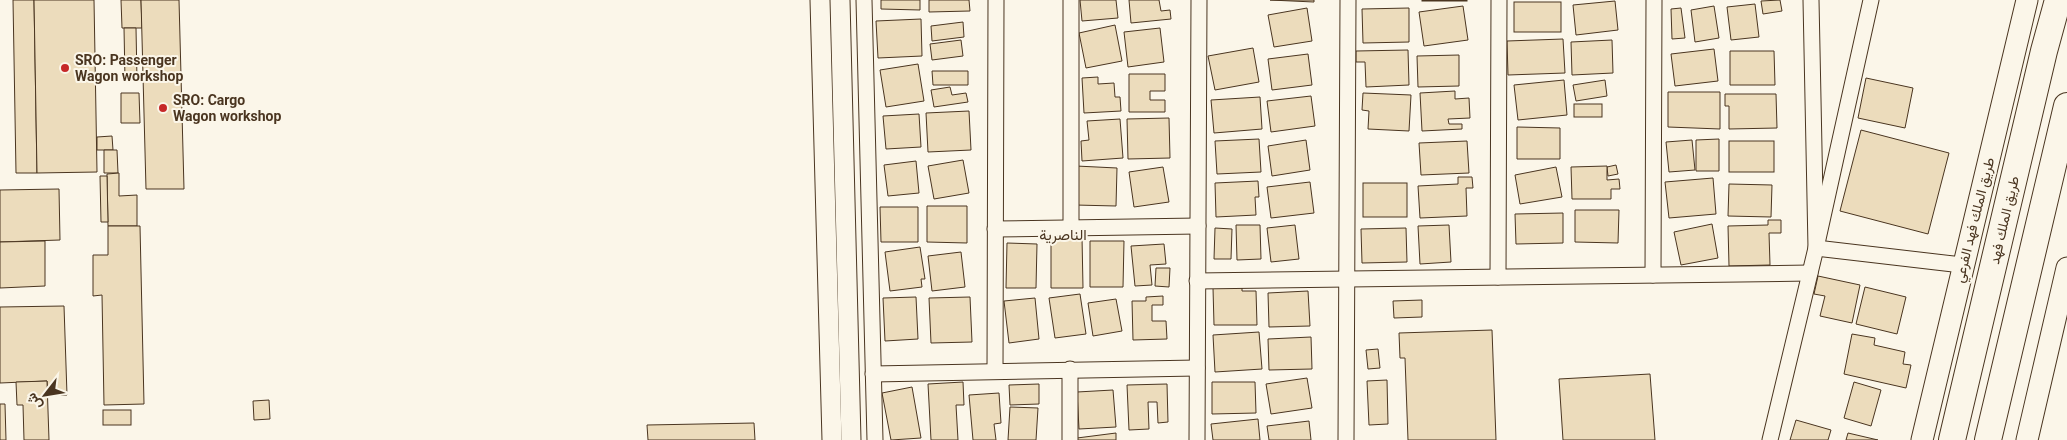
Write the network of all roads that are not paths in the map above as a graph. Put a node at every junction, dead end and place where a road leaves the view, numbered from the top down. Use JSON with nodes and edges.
{"nodes":[{"id":1,"x":820,"y":0,"type":"edge"},
{"id":2,"x":840,"y":0,"type":"edge"},
{"id":3,"x":864,"y":0,"type":"edge"},
{"id":4,"x":996,"y":0,"type":"edge"},
{"id":5,"x":1071,"y":0,"type":"edge"},
{"id":6,"x":1199,"y":0,"type":"edge"},
{"id":7,"x":1348,"y":0,"type":"edge"},
{"id":8,"x":1499,"y":0,"type":"edge"},
{"id":9,"x":1654,"y":0,"type":"edge"},
{"id":10,"x":1811,"y":0,"type":"edge"},
{"id":11,"x":1871,"y":0,"type":"edge"},
{"id":12,"x":2026,"y":0,"type":"edge"},
{"id":13,"x":2058,"y":0,"type":"edge"},
{"id":14,"x":2067,"y":106,"type":"edge"},
{"id":15,"x":1198,"y":226,"type":"junction"},
{"id":16,"x":1071,"y":228,"type":"junction"},
{"id":17,"x":995,"y":229,"type":"junction"},
{"id":18,"x":1816,"y":248,"type":"junction"},
{"id":19,"x":1962,"y":265,"type":"junction"},
{"id":20,"x":2067,"y":268,"type":"edge"},
{"id":21,"x":1810,"y":273,"type":"junction"},
{"id":22,"x":1653,"y":275,"type":"junction"},
{"id":23,"x":1498,"y":277,"type":"junction"},
{"id":24,"x":1347,"y":279,"type":"junction"},
{"id":25,"x":1197,"y":281,"type":"junction"},
{"id":26,"x":1197,"y":368,"type":"junction"},
{"id":27,"x":1070,"y":369,"type":"junction"},
{"id":28,"x":995,"y":370,"type":"junction"},
{"id":29,"x":873,"y":374,"type":"junction"},
{"id":30,"x":832,"y":440,"type":"edge"},
{"id":31,"x":851,"y":440,"type":"edge"},
{"id":32,"x":875,"y":440,"type":"edge"},
{"id":33,"x":1070,"y":440,"type":"edge"},
{"id":34,"x":1197,"y":440,"type":"edge"},
{"id":35,"x":1346,"y":440,"type":"edge"},
{"id":36,"x":1770,"y":440,"type":"edge"},
{"id":37,"x":1922,"y":440,"type":"edge"},
{"id":38,"x":1952,"y":440,"type":"edge"},
{"id":39,"x":1988,"y":440,"type":"edge"},
{"id":40,"x":2027,"y":440,"type":"edge"}],
"edges":[{"from":1,"to":30,"type":"street"},
{"from":2,"to":31,"type":"street"},
{"from":3,"to":29,"type":"street"},
{"from":4,"to":17,"type":"street"},
{"from":5,"to":16,"type":"street"},
{"from":6,"to":15,"type":"street"},
{"from":7,"to":24,"type":"street"},
{"from":8,"to":23,"type":"street"},
{"from":9,"to":22,"type":"street"},
{"from":10,"to":18,"type":"street"},
{"from":11,"to":18,"type":"street"},
{"from":12,"to":19,"type":"main road","name":"طريق الملك فهد الفرعي"},
{"from":13,"to":38,"type":"highway","name":"طريق الملك فهد"},
{"from":14,"to":39,"type":"highway"},
{"from":15,"to":16,"type":"street"},
{"from":15,"to":25,"type":"street"},
{"from":16,"to":17,"type":"street"},
{"from":17,"to":28,"type":"street"},
{"from":18,"to":19,"type":"street"},
{"from":18,"to":21,"type":"street"},
{"from":19,"to":37,"type":"main road","name":"طريق الملك فهد الفرعي"},
{"from":20,"to":40,"type":"main road"},
{"from":21,"to":22,"type":"street"},
{"from":21,"to":36,"type":"street"},
{"from":22,"to":23,"type":"street"},
{"from":23,"to":24,"type":"street"},
{"from":24,"to":25,"type":"street"},
{"from":24,"to":35,"type":"street"},
{"from":25,"to":26,"type":"street"},
{"from":26,"to":27,"type":"street"},
{"from":26,"to":34,"type":"street"},
{"from":27,"to":28,"type":"street"},
{"from":27,"to":33,"type":"street"},
{"from":28,"to":29,"type":"street"},
{"from":29,"to":32,"type":"street"}]}
